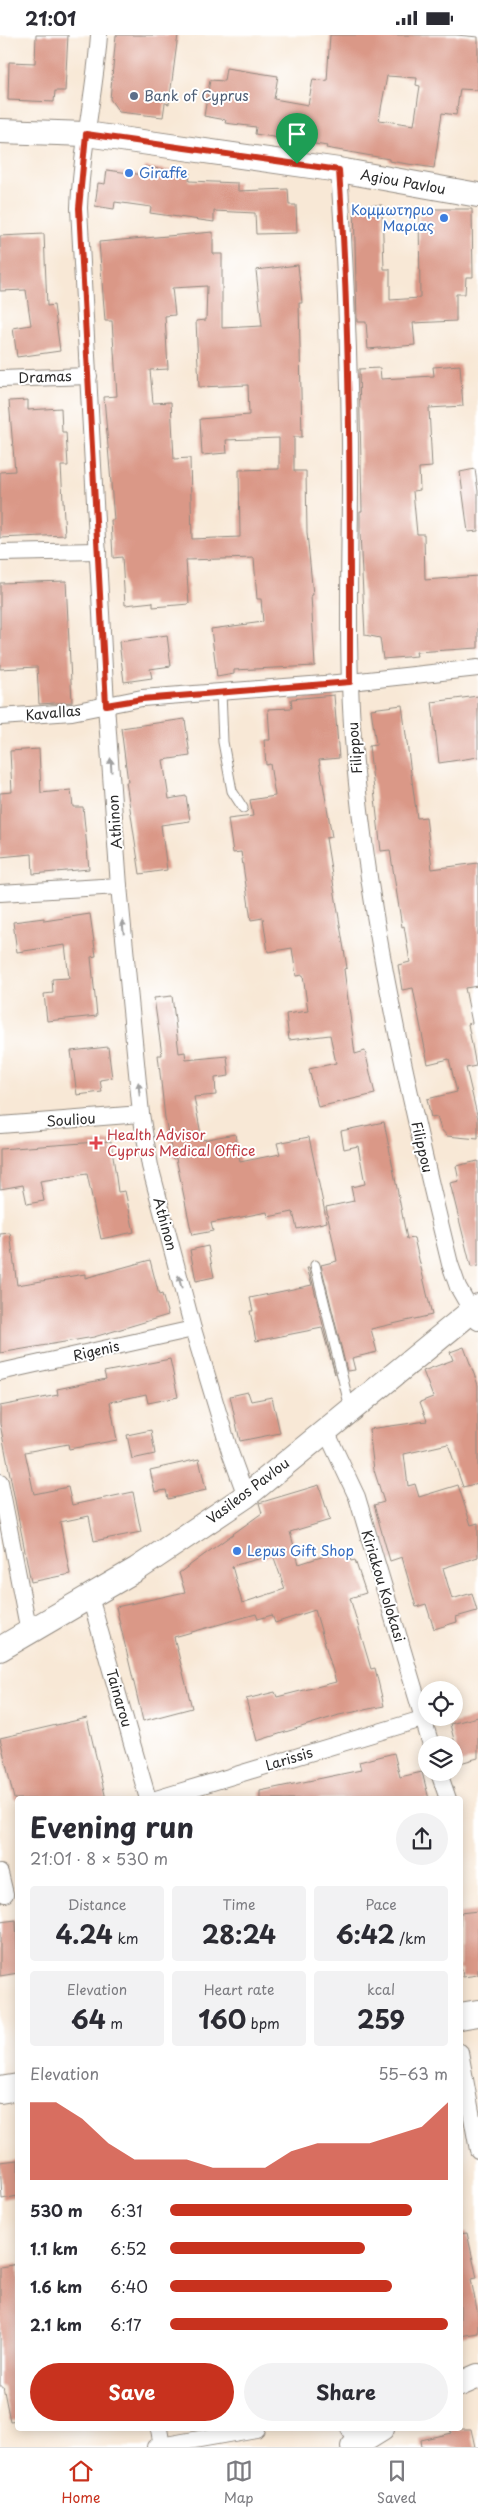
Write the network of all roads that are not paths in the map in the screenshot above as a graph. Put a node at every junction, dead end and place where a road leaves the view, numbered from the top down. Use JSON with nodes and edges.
{"nodes":[{"id":1,"x":99,"y":35,"type":"edge"},
{"id":2,"x":0,"y":131,"type":"edge"},
{"id":3,"x":86,"y":134,"type":"junction"},
{"id":4,"x":339,"y":170,"type":"junction"},
{"id":5,"x":478,"y":195,"type":"edge"},
{"id":6,"x":89,"y":375,"type":"junction"},
{"id":7,"x":0,"y":379,"type":"edge"},
{"id":8,"x":98,"y":551,"type":"junction"},
{"id":9,"x":0,"y":553,"type":"edge"},
{"id":10,"x":478,"y":668,"type":"edge"},
{"id":11,"x":350,"y":682,"type":"junction"},
{"id":12,"x":221,"y":692,"type":"junction"},
{"id":13,"x":106,"y":705,"type":"junction"},
{"id":14,"x":0,"y":717,"type":"edge"},
{"id":15,"x":243,"y":808,"type":"dead end"},
{"id":16,"x":119,"y":886,"type":"junction"},
{"id":17,"x":0,"y":893,"type":"edge"},
{"id":18,"x":141,"y":1114,"type":"junction"},
{"id":19,"x":0,"y":1125,"type":"edge"},
{"id":20,"x":315,"y":1265,"type":"dead end"},
{"id":21,"x":476,"y":1313,"type":"edge"},
{"id":22,"x":193,"y":1329,"type":"junction"},
{"id":23,"x":0,"y":1372,"type":"edge"},
{"id":24,"x":351,"y":1411,"type":"junction"},
{"id":25,"x":326,"y":1431,"type":"junction"},
{"id":26,"x":0,"y":1482,"type":"edge"},
{"id":27,"x":246,"y":1496,"type":"junction"},
{"id":28,"x":90,"y":1597,"type":"junction"},
{"id":29,"x":29,"y":1632,"type":"junction"},
{"id":30,"x":0,"y":1649,"type":"edge"},
{"id":31,"x":418,"y":1705,"type":"edge"},
{"id":32,"x":418,"y":1720,"type":"edge"},
{"id":33,"x":442,"y":1781,"type":"edge"},
{"id":34,"x":147,"y":1796,"type":"edge"},
{"id":35,"x":166,"y":1796,"type":"edge"},
{"id":36,"x":447,"y":1796,"type":"edge"},
{"id":37,"x":0,"y":1873,"type":"edge"},
{"id":38,"x":8,"y":1894,"type":"edge"},
{"id":39,"x":478,"y":2013,"type":"edge"},
{"id":40,"x":463,"y":2016,"type":"edge"},
{"id":41,"x":463,"y":2068,"type":"edge"},
{"id":42,"x":15,"y":2088,"type":"edge"},
{"id":43,"x":0,"y":2090,"type":"edge"},
{"id":44,"x":478,"y":2150,"type":"edge"},
{"id":45,"x":478,"y":2376,"type":"edge"},
{"id":46,"x":463,"y":2383,"type":"edge"},
{"id":47,"x":159,"y":2431,"type":"edge"},
{"id":48,"x":244,"y":2431,"type":"edge"},
{"id":49,"x":158,"y":2446,"type":"edge"}],
"edges":[{"from":1,"to":3,"type":"street","name":"Athinon"},
{"from":2,"to":3,"type":"street","name":"Agiou Pavlou"},
{"from":3,"to":4,"type":"street","name":"Agiou Pavlou"},
{"from":3,"to":6,"type":"street","name":"Athinon"},
{"from":4,"to":5,"type":"street","name":"Agiou Pavlou"},
{"from":4,"to":11,"type":"street","name":"Filippou"},
{"from":6,"to":7,"type":"street","name":"Dramas"},
{"from":6,"to":8,"type":"street","name":"Athinon"},
{"from":8,"to":9,"type":"street"},
{"from":8,"to":13,"type":"street","name":"Athinon"},
{"from":10,"to":11,"type":"street","name":"Kavallas"},
{"from":11,"to":12,"type":"street","name":"Kavallas"},
{"from":11,"to":21,"type":"street","name":"Filippou"},
{"from":12,"to":13,"type":"street","name":"Kavallas"},
{"from":12,"to":15,"type":"lane"},
{"from":13,"to":14,"type":"street","name":"Kavallas"},
{"from":16,"to":13,"type":"street","name":"Athinon","one_way":true},
{"from":16,"to":17,"type":"street"},
{"from":18,"to":16,"type":"street","name":"Athinon","one_way":true},
{"from":18,"to":19,"type":"street","name":"Souliou"},
{"from":22,"to":18,"type":"street","name":"Athinon","one_way":true},
{"from":20,"to":24,"type":"lane"},
{"from":21,"to":24,"type":"street","name":"Vasileos Pavlou"},
{"from":22,"to":23,"type":"street","name":"Rigenis"},
{"from":22,"to":27,"type":"street","name":"Athinon"},
{"from":24,"to":25,"type":"street","name":"Vasileos Pavlou"},
{"from":25,"to":27,"type":"street","name":"Vasileos Pavlou"},
{"from":25,"to":31,"type":"street","name":"Kiriakou Kolokasi"},
{"from":26,"to":29,"type":"street"},
{"from":27,"to":28,"type":"street","name":"Vasileos Pavlou"},
{"from":28,"to":29,"type":"street","name":"Vasileos Pavlou"},
{"from":28,"to":34,"type":"street","name":"Tainarou"},
{"from":29,"to":30,"type":"street","name":"Vasileos Pavlou"},
{"from":32,"to":35,"type":"street","name":"Larissis"},
{"from":33,"to":36,"type":"street"},
{"from":37,"to":38,"type":"street"},
{"from":39,"to":40,"type":"main road"},
{"from":41,"to":44,"type":"street"},
{"from":42,"to":43,"type":"main road"},
{"from":45,"to":46,"type":"street"},
{"from":47,"to":49,"type":"street"},
{"from":48,"to":49,"type":"street"}]}
